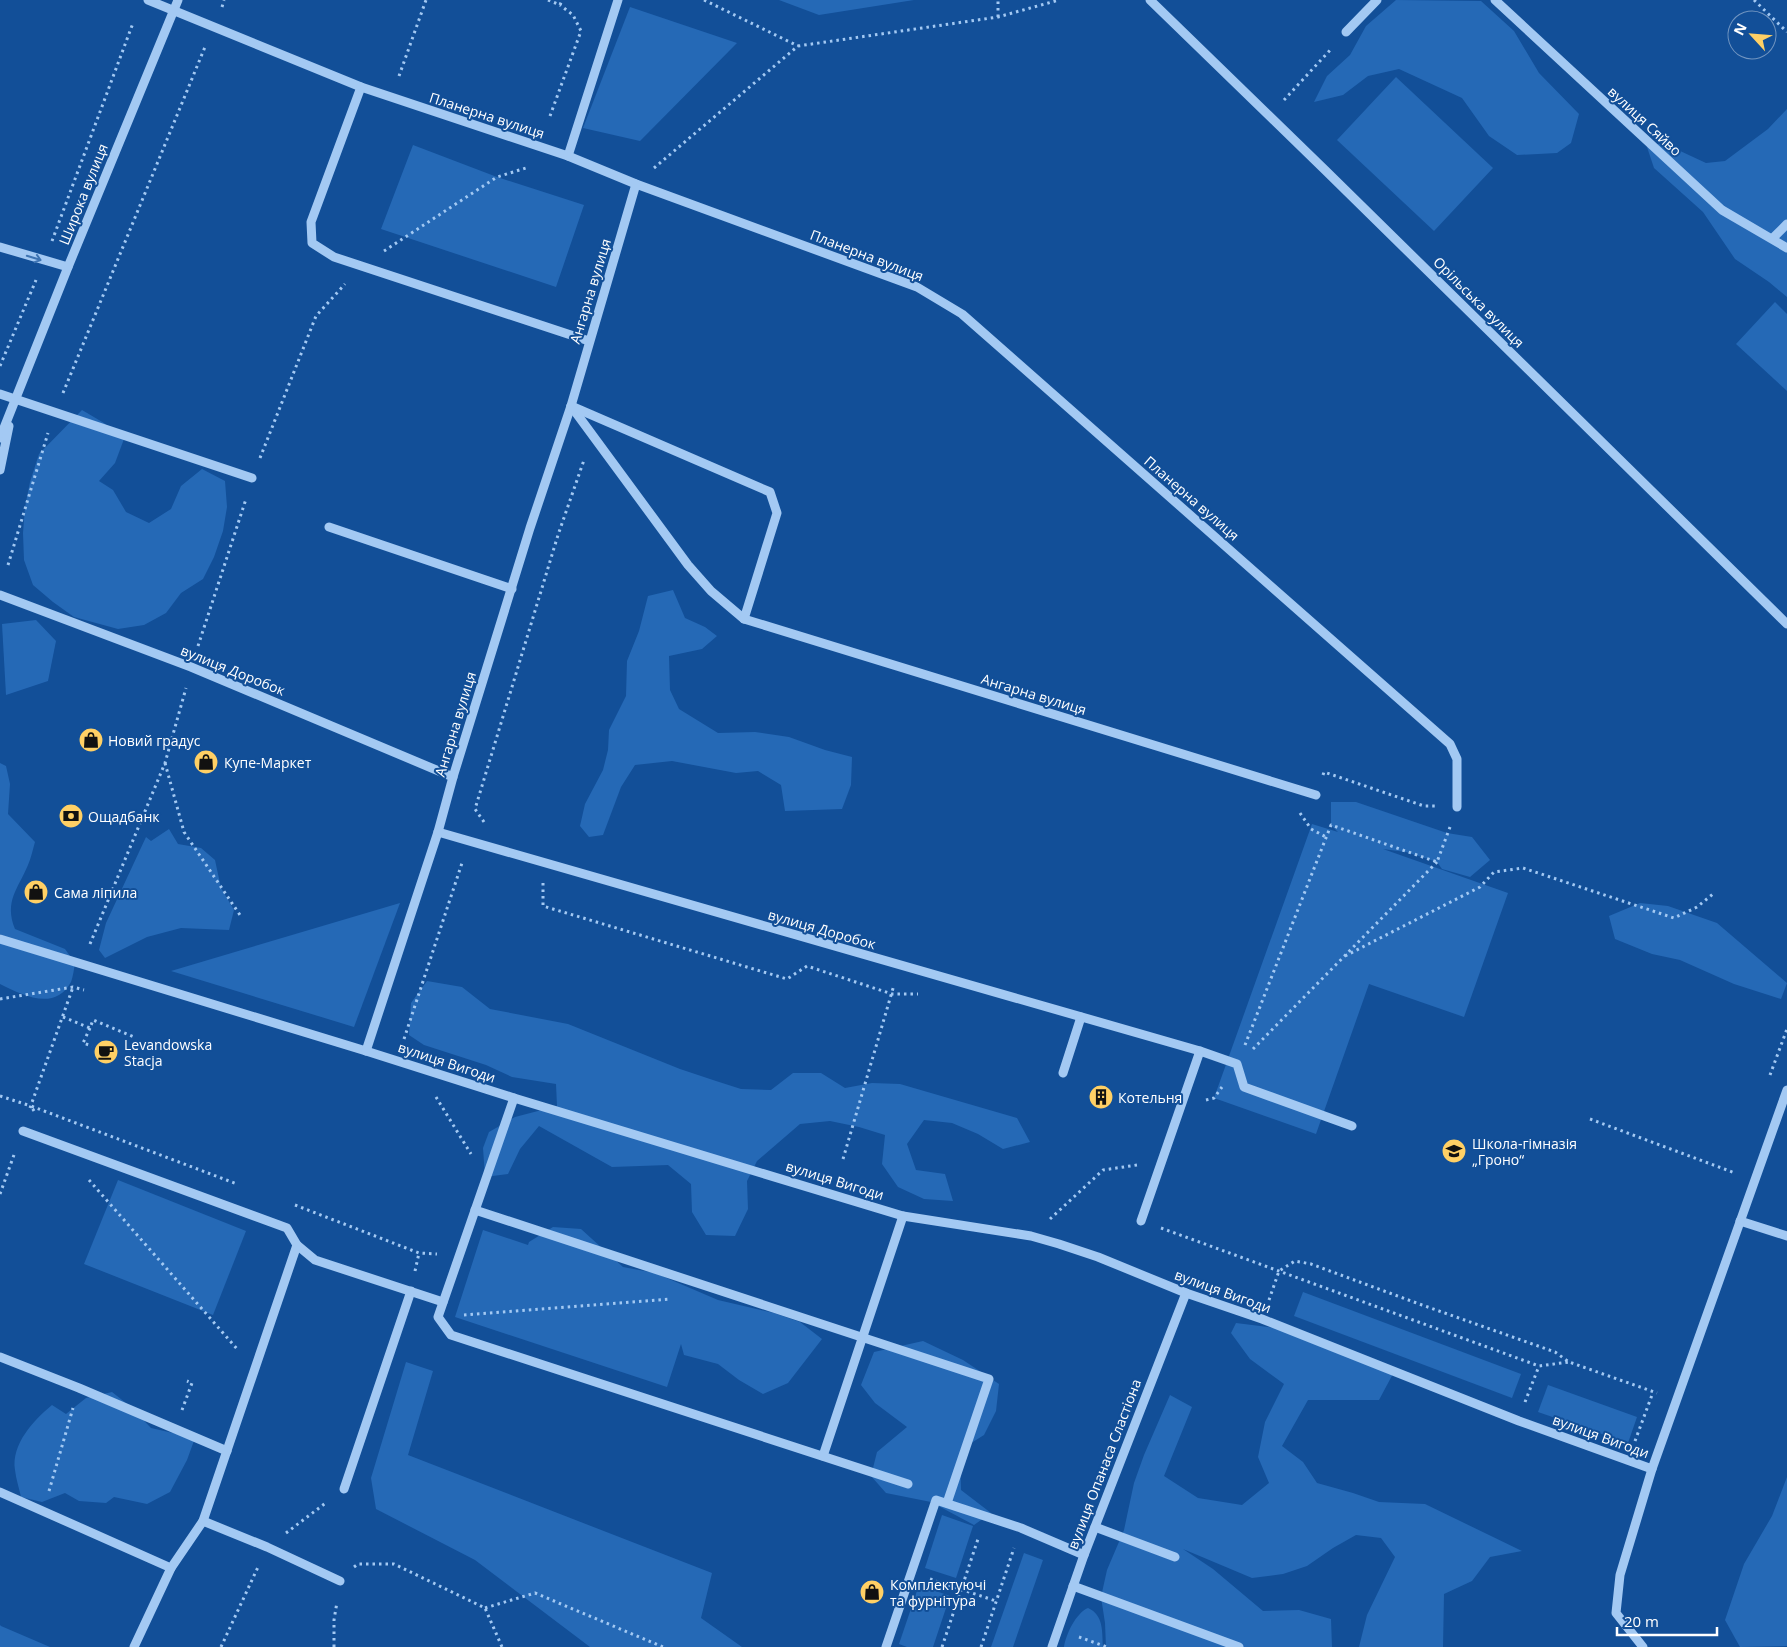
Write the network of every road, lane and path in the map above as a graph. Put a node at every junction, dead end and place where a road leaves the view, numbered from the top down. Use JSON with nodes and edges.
{"nodes":[{"id":1,"x":148,"y":0,"type":"edge"},
{"id":2,"x":178,"y":0,"type":"edge"},
{"id":3,"x":224,"y":0,"type":"edge"},
{"id":4,"x":426,"y":0,"type":"edge"},
{"id":5,"x":548,"y":0,"type":"edge"},
{"id":6,"x":562,"y":0,"type":"edge"},
{"id":7,"x":618,"y":0,"type":"edge"},
{"id":8,"x":704,"y":0,"type":"edge"},
{"id":9,"x":998,"y":0,"type":"edge"},
{"id":10,"x":1059,"y":0,"type":"edge"},
{"id":11,"x":1150,"y":0,"type":"edge"},
{"id":12,"x":1377,"y":0,"type":"edge"},
{"id":13,"x":1495,"y":0,"type":"edge"},
{"id":14,"x":1754,"y":0,"type":"edge"},
{"id":15,"x":560,"y":5,"type":"junction"},
{"id":16,"x":221,"y":7,"type":"dead end"},
{"id":17,"x":174,"y":10,"type":"junction"},
{"id":18,"x":998,"y":17,"type":"junction"},
{"id":19,"x":132,"y":23,"type":"dead end"},
{"id":20,"x":1346,"y":32,"type":"joint"},
{"id":21,"x":1787,"y":32,"type":"edge"},
{"id":22,"x":206,"y":44,"type":"dead end"},
{"id":23,"x":798,"y":46,"type":"junction"},
{"id":24,"x":361,"y":87,"type":"junction"},
{"id":25,"x":392,"y":98,"type":"junction"},
{"id":26,"x":1282,"y":102,"type":"dead end"},
{"id":27,"x":550,"y":116,"type":"dead end"},
{"id":28,"x":568,"y":156,"type":"junction"},
{"id":29,"x":636,"y":184,"type":"junction"},
{"id":30,"x":1787,"y":224,"type":"edge"},
{"id":31,"x":1772,"y":238,"type":"junction"},
{"id":32,"x":0,"y":247,"type":"edge"},
{"id":33,"x":50,"y":248,"type":"dead end"},
{"id":34,"x":1787,"y":248,"type":"edge"},
{"id":35,"x":68,"y":267,"type":"junction"},
{"id":36,"x":38,"y":275,"type":"dead end"},
{"id":37,"x":589,"y":341,"type":"junction"},
{"id":38,"x":0,"y":366,"type":"edge"},
{"id":39,"x":0,"y":394,"type":"edge"},
{"id":40,"x":63,"y":394,"type":"dead end"},
{"id":41,"x":15,"y":399,"type":"junction"},
{"id":42,"x":571,"y":406,"type":"junction"},
{"id":43,"x":48,"y":433,"type":"dead end"},
{"id":44,"x":593,"y":436,"type":"junction"},
{"id":45,"x":0,"y":438,"type":"edge"},
{"id":46,"x":0,"y":470,"type":"edge"},
{"id":47,"x":252,"y":478,"type":"joint"},
{"id":48,"x":329,"y":527,"type":"dead end"},
{"id":49,"x":8,"y":565,"type":"dead end"},
{"id":50,"x":512,"y":589,"type":"junction"},
{"id":51,"x":0,"y":595,"type":"edge"},
{"id":52,"x":744,"y":619,"type":"junction"},
{"id":53,"x":1787,"y":624,"type":"edge"},
{"id":54,"x":191,"y":667,"type":"junction"},
{"id":55,"x":165,"y":763,"type":"junction"},
{"id":56,"x":453,"y":777,"type":"junction"},
{"id":57,"x":1316,"y":795,"type":"joint"},
{"id":58,"x":1456,"y":807,"type":"joint"},
{"id":59,"x":1451,"y":823,"type":"dead end"},
{"id":60,"x":490,"y":827,"type":"dead end"},
{"id":61,"x":1311,"y":829,"type":"dead end"},
{"id":62,"x":438,"y":832,"type":"junction"},
{"id":63,"x":1326,"y":837,"type":"junction"},
{"id":64,"x":467,"y":862,"type":"dead end"},
{"id":65,"x":1437,"y":862,"type":"junction"},
{"id":66,"x":543,"y":876,"type":"dead end"},
{"id":67,"x":1713,"y":894,"type":"dead end"},
{"id":68,"x":242,"y":918,"type":"dead end"},
{"id":69,"x":0,"y":939,"type":"edge"},
{"id":70,"x":1345,"y":956,"type":"junction"},
{"id":71,"x":430,"y":959,"type":"dead end"},
{"id":72,"x":82,"y":964,"type":"junction"},
{"id":73,"x":900,"y":965,"type":"junction"},
{"id":74,"x":73,"y":987,"type":"junction"},
{"id":75,"x":92,"y":993,"type":"dead end"},
{"id":76,"x":892,"y":994,"type":"junction"},
{"id":77,"x":919,"y":994,"type":"dead end"},
{"id":78,"x":0,"y":999,"type":"edge"},
{"id":79,"x":63,"y":1017,"type":"junction"},
{"id":80,"x":1081,"y":1017,"type":"junction"},
{"id":81,"x":90,"y":1028,"type":"junction"},
{"id":82,"x":134,"y":1037,"type":"dead end"},
{"id":83,"x":92,"y":1046,"type":"dead end"},
{"id":84,"x":366,"y":1051,"type":"junction"},
{"id":85,"x":1200,"y":1051,"type":"junction"},
{"id":86,"x":1237,"y":1064,"type":"junction"},
{"id":87,"x":1063,"y":1073,"type":"dead end"},
{"id":88,"x":1787,"y":1090,"type":"edge"},
{"id":89,"x":426,"y":1094,"type":"dead end"},
{"id":90,"x":0,"y":1096,"type":"edge"},
{"id":91,"x":436,"y":1097,"type":"junction"},
{"id":92,"x":514,"y":1098,"type":"junction"},
{"id":93,"x":444,"y":1100,"type":"dead end"},
{"id":94,"x":31,"y":1106,"type":"junction"},
{"id":95,"x":1181,"y":1106,"type":"junction"},
{"id":96,"x":1590,"y":1119,"type":"dead end"},
{"id":97,"x":1352,"y":1126,"type":"dead end"},
{"id":98,"x":22,"y":1131,"type":"junction"},
{"id":99,"x":475,"y":1160,"type":"dead end"},
{"id":100,"x":842,"y":1160,"type":"dead end"},
{"id":101,"x":1142,"y":1164,"type":"dead end"},
{"id":102,"x":1754,"y":1180,"type":"junction"},
{"id":103,"x":0,"y":1194,"type":"edge"},
{"id":104,"x":475,"y":1210,"type":"junction"},
{"id":105,"x":903,"y":1216,"type":"junction"},
{"id":106,"x":1740,"y":1220,"type":"junction"},
{"id":107,"x":1141,"y":1221,"type":"joint"},
{"id":108,"x":1031,"y":1236,"type":"junction"},
{"id":109,"x":1787,"y":1236,"type":"edge"},
{"id":110,"x":298,"y":1245,"type":"junction"},
{"id":111,"x":1279,"y":1271,"type":"junction"},
{"id":112,"x":411,"y":1291,"type":"junction"},
{"id":113,"x":1186,"y":1293,"type":"junction"},
{"id":114,"x":672,"y":1299,"type":"dead end"},
{"id":115,"x":443,"y":1302,"type":"junction"},
{"id":116,"x":438,"y":1317,"type":"junction"},
{"id":117,"x":1262,"y":1319,"type":"junction"},
{"id":118,"x":863,"y":1338,"type":"junction"},
{"id":119,"x":0,"y":1357,"type":"edge"},
{"id":120,"x":1569,"y":1362,"type":"junction"},
{"id":121,"x":1539,"y":1366,"type":"junction"},
{"id":122,"x":187,"y":1381,"type":"dead end"},
{"id":123,"x":79,"y":1388,"type":"junction"},
{"id":124,"x":190,"y":1389,"type":"dead end"},
{"id":125,"x":1676,"y":1400,"type":"junction"},
{"id":126,"x":1518,"y":1421,"type":"junction"},
{"id":127,"x":227,"y":1451,"type":"junction"},
{"id":128,"x":823,"y":1456,"type":"junction"},
{"id":129,"x":1652,"y":1469,"type":"junction"},
{"id":130,"x":908,"y":1484,"type":"dead end"},
{"id":131,"x":344,"y":1489,"type":"joint"},
{"id":132,"x":0,"y":1492,"type":"edge"},
{"id":133,"x":947,"y":1503,"type":"junction"},
{"id":134,"x":43,"y":1510,"type":"junction"},
{"id":135,"x":985,"y":1516,"type":"junction"},
{"id":136,"x":203,"y":1521,"type":"junction"},
{"id":137,"x":1095,"y":1527,"type":"junction"},
{"id":138,"x":1021,"y":1528,"type":"junction"},
{"id":139,"x":267,"y":1547,"type":"junction"},
{"id":140,"x":1084,"y":1555,"type":"junction"},
{"id":141,"x":1176,"y":1556,"type":"dead end"},
{"id":142,"x":171,"y":1568,"type":"junction"},
{"id":143,"x":911,"y":1572,"type":"junction"},
{"id":144,"x":340,"y":1581,"type":"junction"},
{"id":145,"x":1073,"y":1586,"type":"junction"},
{"id":146,"x":961,"y":1589,"type":"junction"},
{"id":147,"x":996,"y":1601,"type":"junction"},
{"id":148,"x":484,"y":1608,"type":"junction"},
{"id":149,"x":1059,"y":1628,"type":"junction"},
{"id":150,"x":134,"y":1647,"type":"edge"},
{"id":151,"x":221,"y":1647,"type":"edge"},
{"id":152,"x":334,"y":1647,"type":"edge"},
{"id":153,"x":502,"y":1647,"type":"edge"},
{"id":154,"x":664,"y":1647,"type":"edge"},
{"id":155,"x":886,"y":1647,"type":"edge"},
{"id":156,"x":942,"y":1647,"type":"edge"},
{"id":157,"x":981,"y":1647,"type":"edge"},
{"id":158,"x":1052,"y":1647,"type":"edge"},
{"id":159,"x":1106,"y":1647,"type":"edge"},
{"id":160,"x":1239,"y":1647,"type":"edge"},
{"id":161,"x":1643,"y":1647,"type":"edge"}],
"edges":[{"from":1,"to":17,"type":"street","name":"Планерна вулиця"},
{"from":2,"to":17,"type":"street","name":"Широка вулиця"},
{"from":3,"to":16,"type":"path"},
{"from":4,"to":25,"type":"path"},
{"from":5,"to":15,"type":"path"},
{"from":6,"to":15,"type":"path"},
{"from":7,"to":28,"type":"street"},
{"from":8,"to":23,"type":"path"},
{"from":9,"to":18,"type":"path"},
{"from":10,"to":18,"type":"path"},
{"from":11,"to":53,"type":"street","name":"Орільська вулиця"},
{"from":12,"to":20,"type":"street"},
{"from":13,"to":31,"type":"street","name":"вулиця Сяйво"},
{"from":14,"to":21,"type":"path"},
{"from":15,"to":27,"type":"path"},
{"from":17,"to":24,"type":"street","name":"Планерна вулиця"},
{"from":17,"to":35,"type":"street","name":"Широка вулиця"},
{"from":18,"to":23,"type":"path"},
{"from":19,"to":33,"type":"path"},
{"from":20,"to":26,"type":"path"},
{"from":22,"to":40,"type":"path"},
{"from":23,"to":29,"type":"path"},
{"from":24,"to":25,"type":"street","name":"Планерна вулиця"},
{"from":24,"to":37,"type":"street"},
{"from":25,"to":28,"type":"street","name":"Планерна вулиця"},
{"from":28,"to":29,"type":"street","name":"Планерна вулиця"},
{"from":29,"to":37,"type":"street","name":"Ангарна вулиця"},
{"from":29,"to":58,"type":"street","name":"Планерна вулиця"},
{"from":30,"to":31,"type":"street"},
{"from":31,"to":34,"type":"street","name":"вулиця Сяйво"},
{"from":32,"to":35,"type":"street","one_way":true},
{"from":35,"to":41,"type":"street","name":"Широка вулиця"},
{"from":36,"to":38,"type":"path"},
{"from":37,"to":42,"type":"street","name":"Ангарна вулиця"},
{"from":39,"to":41,"type":"street"},
{"from":41,"to":45,"type":"street","name":"Широка вулиця"},
{"from":41,"to":46,"type":"street","name":"Широка вулиця"},
{"from":41,"to":47,"type":"street"},
{"from":42,"to":44,"type":"street","name":"Ангарна вулиця"},
{"from":42,"to":50,"type":"street","name":"Ангарна вулиця"},
{"from":42,"to":52,"type":"street"},
{"from":43,"to":49,"type":"path"},
{"from":44,"to":52,"type":"street","name":"Ангарна вулиця"},
{"from":44,"to":60,"type":"path"},
{"from":47,"to":54,"type":"path"},
{"from":48,"to":50,"type":"street"},
{"from":50,"to":56,"type":"street","name":"Ангарна вулиця"},
{"from":51,"to":54,"type":"street","name":"вулиця Доробок"},
{"from":52,"to":57,"type":"street","name":"Ангарна вулиця"},
{"from":54,"to":55,"type":"path"},
{"from":54,"to":56,"type":"street","name":"вулиця Доробок"},
{"from":55,"to":68,"type":"path"},
{"from":55,"to":72,"type":"path"},
{"from":56,"to":62,"type":"street","name":"Ангарна вулиця"},
{"from":57,"to":58,"type":"path"},
{"from":59,"to":65,"type":"path"},
{"from":61,"to":63,"type":"path"},
{"from":62,"to":73,"type":"street","name":"вулиця Доробок"},
{"from":62,"to":84,"type":"street","name":"Ангарна вулиця"},
{"from":63,"to":65,"type":"path"},
{"from":63,"to":86,"type":"path"},
{"from":64,"to":71,"type":"path"},
{"from":65,"to":70,"type":"path"},
{"from":66,"to":76,"type":"path"},
{"from":67,"to":70,"type":"path"},
{"from":69,"to":72,"type":"street","name":"вулиця Вигоди"},
{"from":70,"to":86,"type":"path"},
{"from":72,"to":74,"type":"path"},
{"from":72,"to":84,"type":"street","name":"вулиця Вигоди"},
{"from":73,"to":76,"type":"path"},
{"from":73,"to":80,"type":"street","name":"вулиця Доробок"},
{"from":74,"to":75,"type":"path"},
{"from":74,"to":78,"type":"path"},
{"from":74,"to":79,"type":"path"},
{"from":76,"to":77,"type":"path"},
{"from":76,"to":100,"type":"path"},
{"from":79,"to":81,"type":"path"},
{"from":79,"to":94,"type":"path"},
{"from":80,"to":85,"type":"street","name":"вулиця Доробок"},
{"from":80,"to":87,"type":"street"},
{"from":81,"to":82,"type":"path"},
{"from":81,"to":83,"type":"path"},
{"from":84,"to":92,"type":"street","name":"вулиця Вигоди"},
{"from":85,"to":86,"type":"street","name":"вулиця Доробок"},
{"from":85,"to":95,"type":"street"},
{"from":86,"to":95,"type":"path"},
{"from":86,"to":97,"type":"street"},
{"from":88,"to":102,"type":"street","name":"вулиця Вигоди"},
{"from":89,"to":91,"type":"path"},
{"from":90,"to":94,"type":"path"},
{"from":91,"to":93,"type":"path"},
{"from":91,"to":99,"type":"path"},
{"from":92,"to":104,"type":"street"},
{"from":92,"to":105,"type":"street","name":"вулиця Вигоди"},
{"from":94,"to":98,"type":"path"},
{"from":95,"to":107,"type":"street"},
{"from":96,"to":102,"type":"path"},
{"from":98,"to":103,"type":"path"},
{"from":98,"to":110,"type":"street"},
{"from":101,"to":108,"type":"path"},
{"from":102,"to":106,"type":"street","name":"вулиця Вигоди"},
{"from":104,"to":115,"type":"street"},
{"from":104,"to":118,"type":"street"},
{"from":105,"to":108,"type":"street","name":"вулиця Вигоди"},
{"from":105,"to":118,"type":"street"},
{"from":106,"to":109,"type":"street"},
{"from":106,"to":125,"type":"street","name":"вулиця Вигоди"},
{"from":107,"to":111,"type":"path"},
{"from":108,"to":113,"type":"street","name":"вулиця Вигоди"},
{"from":110,"to":112,"type":"street"},
{"from":110,"to":127,"type":"street"},
{"from":111,"to":117,"type":"path"},
{"from":111,"to":120,"type":"path"},
{"from":111,"to":121,"type":"path"},
{"from":112,"to":115,"type":"street"},
{"from":112,"to":131,"type":"street"},
{"from":113,"to":117,"type":"street","name":"вулиця Вигоди"},
{"from":113,"to":137,"type":"street","name":"вулиця Опанаса Сластіона"},
{"from":114,"to":116,"type":"path"},
{"from":115,"to":116,"type":"street"},
{"from":116,"to":128,"type":"street"},
{"from":117,"to":126,"type":"street","name":"вулиця Вигоди"},
{"from":118,"to":128,"type":"street"},
{"from":118,"to":133,"type":"street"},
{"from":119,"to":123,"type":"street"},
{"from":120,"to":121,"type":"path"},
{"from":120,"to":125,"type":"path"},
{"from":121,"to":126,"type":"path"},
{"from":122,"to":124,"type":"path"},
{"from":123,"to":127,"type":"street"},
{"from":123,"to":134,"type":"path"},
{"from":125,"to":129,"type":"street","name":"вулиця Вигоди"},
{"from":126,"to":129,"type":"street","name":"вулиця Вигоди"},
{"from":127,"to":136,"type":"street"},
{"from":128,"to":130,"type":"street"},
{"from":129,"to":161,"type":"street","name":"вулиця Вигоди"},
{"from":131,"to":139,"type":"path"},
{"from":132,"to":134,"type":"street"},
{"from":133,"to":135,"type":"street"},
{"from":133,"to":143,"type":"street"},
{"from":134,"to":142,"type":"street"},
{"from":135,"to":138,"type":"street"},
{"from":135,"to":146,"type":"path"},
{"from":136,"to":139,"type":"street"},
{"from":136,"to":142,"type":"street"},
{"from":137,"to":140,"type":"street","name":"вулиця Опанаса Сластіона"},
{"from":137,"to":141,"type":"street"},
{"from":138,"to":140,"type":"street"},
{"from":138,"to":147,"type":"path"},
{"from":139,"to":144,"type":"street"},
{"from":139,"to":151,"type":"path"},
{"from":140,"to":145,"type":"street","name":"вулиця Опанаса Сластіона"},
{"from":142,"to":150,"type":"street"},
{"from":143,"to":146,"type":"path"},
{"from":143,"to":155,"type":"street"},
{"from":144,"to":148,"type":"path"},
{"from":144,"to":152,"type":"path"},
{"from":145,"to":149,"type":"street","name":"вулиця Опанаса Сластіона"},
{"from":145,"to":160,"type":"street"},
{"from":146,"to":147,"type":"path"},
{"from":146,"to":156,"type":"path"},
{"from":147,"to":157,"type":"path"},
{"from":148,"to":153,"type":"path"},
{"from":148,"to":154,"type":"path"},
{"from":149,"to":158,"type":"street","name":"вулиця Опанаса Сластіона"},
{"from":149,"to":159,"type":"path"}]}
